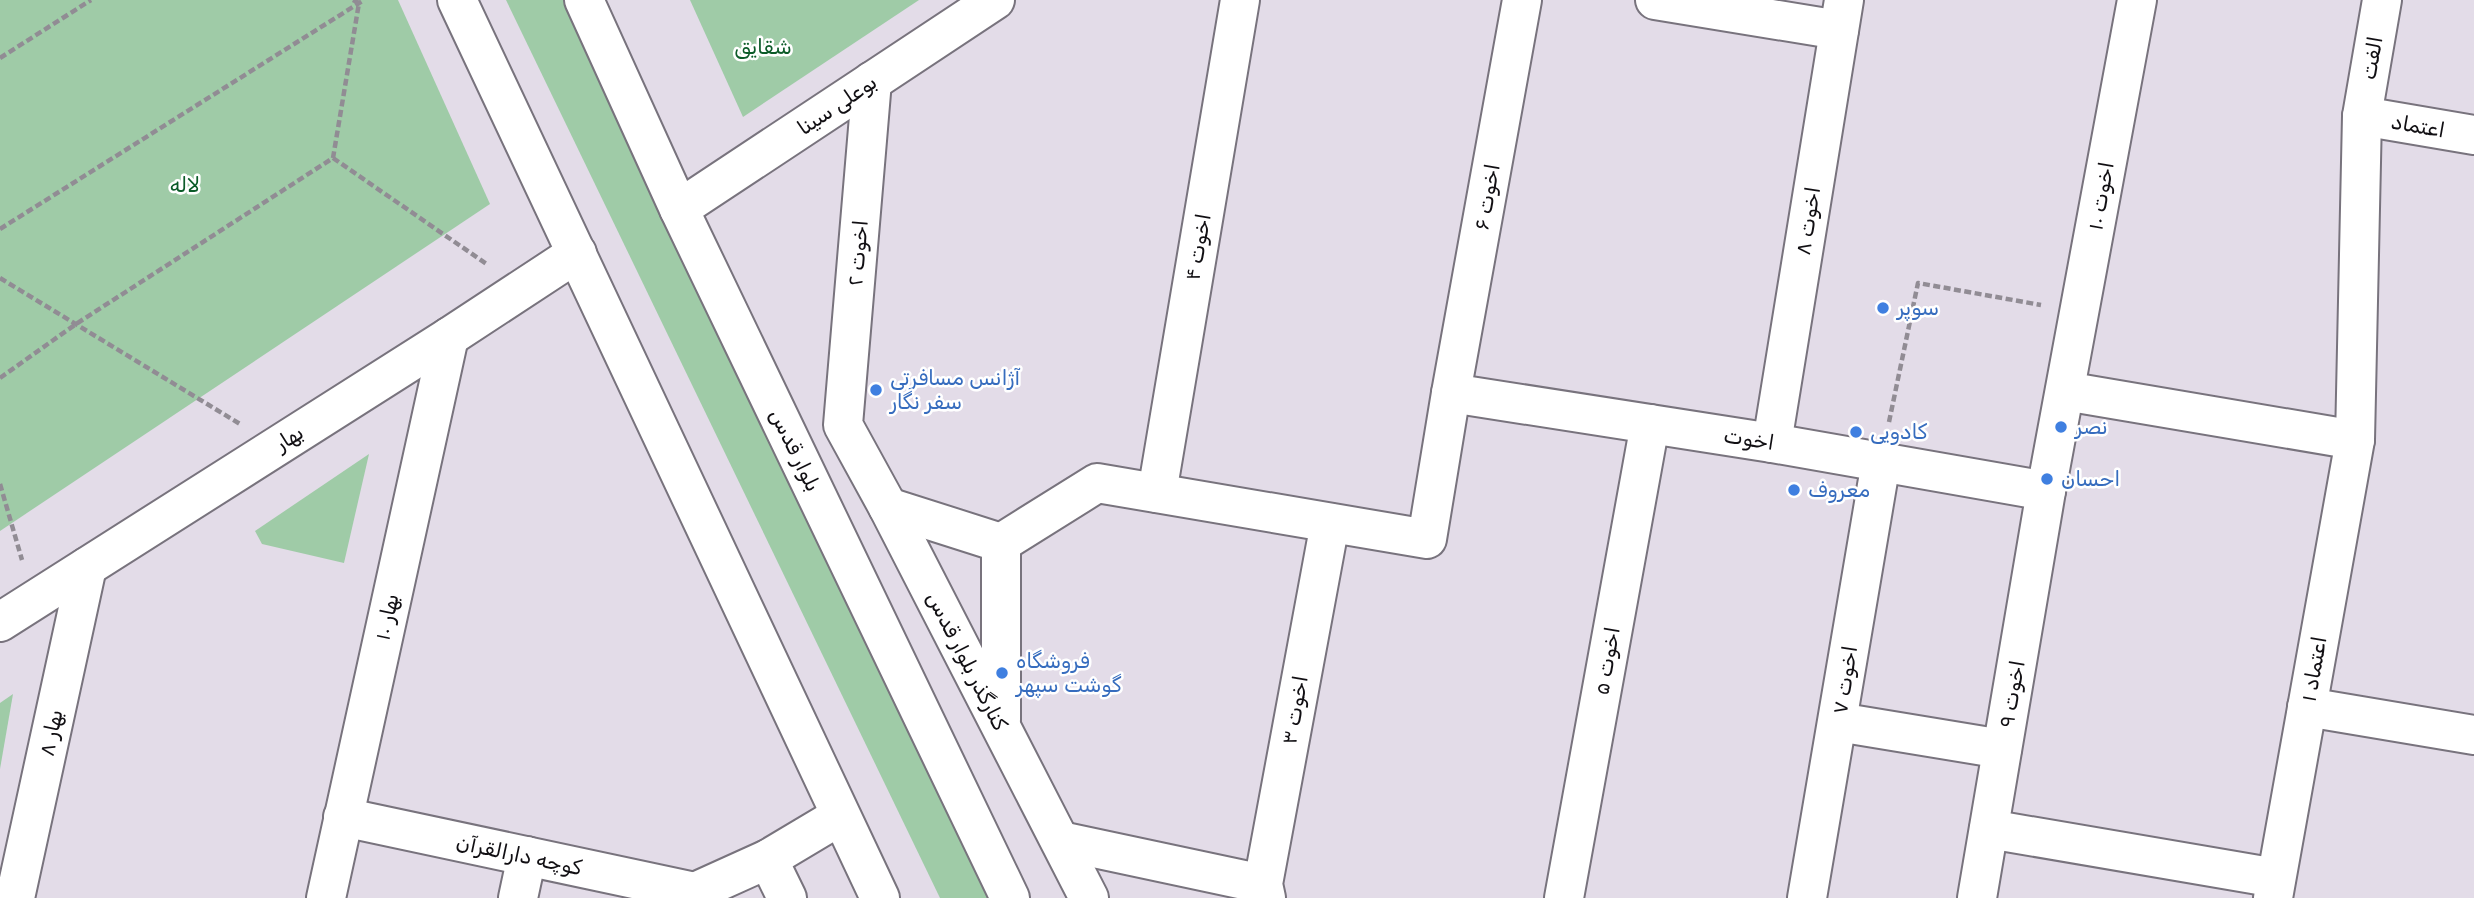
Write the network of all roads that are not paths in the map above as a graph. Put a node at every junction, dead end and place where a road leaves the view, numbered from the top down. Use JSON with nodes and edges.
{"nodes":[{"id":1,"x":457,"y":0,"type":"edge"},
{"id":2,"x":584,"y":0,"type":"edge"},
{"id":3,"x":995,"y":0,"type":"edge"},
{"id":4,"x":1240,"y":0,"type":"edge"},
{"id":5,"x":1522,"y":0,"type":"edge"},
{"id":6,"x":1654,"y":0,"type":"edge"},
{"id":7,"x":2137,"y":0,"type":"edge"},
{"id":8,"x":2382,"y":0,"type":"edge"},
{"id":9,"x":1842,"y":15,"type":"edge"},
{"id":10,"x":872,"y":81,"type":"junction"},
{"id":11,"x":2362,"y":116,"type":"junction"},
{"id":12,"x":2474,"y":135,"type":"edge"},
{"id":13,"x":680,"y":209,"type":"junction"},
{"id":14,"x":577,"y":253,"type":"junction"},
{"id":15,"x":449,"y":337,"type":"junction"},
{"id":16,"x":2065,"y":391,"type":"junction"},
{"id":17,"x":1451,"y":393,"type":"junction"},
{"id":18,"x":1650,"y":424,"type":"junction"},
{"id":19,"x":844,"y":425,"type":"joint"},
{"id":20,"x":2355,"y":440,"type":"junction"},
{"id":21,"x":1772,"y":443,"type":"junction"},
{"id":22,"x":1881,"y":462,"type":"junction"},
{"id":23,"x":2046,"y":491,"type":"junction"},
{"id":24,"x":1157,"y":494,"type":"junction"},
{"id":25,"x":888,"y":507,"type":"junction"},
{"id":26,"x":1330,"y":523,"type":"junction"},
{"id":27,"x":1001,"y":543,"type":"junction"},
{"id":28,"x":87,"y":567,"type":"junction"},
{"id":29,"x":0,"y":622,"type":"edge"},
{"id":30,"x":2307,"y":707,"type":"junction"},
{"id":31,"x":1838,"y":722,"type":"junction"},
{"id":32,"x":1001,"y":727,"type":"junction"},
{"id":33,"x":2474,"y":735,"type":"edge"},
{"id":34,"x":2002,"y":749,"type":"junction"},
{"id":35,"x":840,"y":816,"type":"junction"},
{"id":36,"x":343,"y":817,"type":"junction"},
{"id":37,"x":1989,"y":829,"type":"junction"},
{"id":38,"x":1061,"y":841,"type":"junction"},
{"id":39,"x":527,"y":856,"type":"junction"},
{"id":40,"x":768,"y":859,"type":"junction"},
{"id":41,"x":2275,"y":888,"type":"edge"},
{"id":42,"x":1265,"y":891,"type":"edge"},
{"id":43,"x":694,"y":895,"type":"edge"},
{"id":44,"x":15,"y":898,"type":"edge"},
{"id":45,"x":326,"y":898,"type":"edge"},
{"id":46,"x":518,"y":898,"type":"edge"},
{"id":47,"x":787,"y":898,"type":"edge"},
{"id":48,"x":880,"y":898,"type":"edge"},
{"id":49,"x":1010,"y":898,"type":"edge"},
{"id":50,"x":1089,"y":898,"type":"edge"},
{"id":51,"x":1564,"y":898,"type":"edge"},
{"id":52,"x":1807,"y":898,"type":"edge"},
{"id":53,"x":1977,"y":898,"type":"edge"}],
"edges":[{"from":1,"to":14,"type":"street"},
{"from":2,"to":13,"type":"street","name":"بلوار قدس"},
{"from":3,"to":10,"type":"street","name":"بوعلی سینا"},
{"from":4,"to":24,"type":"street","name":"اخوت ۴"},
{"from":5,"to":17,"type":"street","name":"اخوت ۶"},
{"from":6,"to":9,"type":"street"},
{"from":7,"to":16,"type":"street","name":"اخوت ۱۰"},
{"from":8,"to":11,"type":"street","name":"الفت"},
{"from":9,"to":21,"type":"street","name":"اخوت ۸"},
{"from":10,"to":13,"type":"street","name":"بوعلی سینا"},
{"from":10,"to":19,"type":"street","name":"اخوت ۲"},
{"from":11,"to":12,"type":"street","name":"اعتماد"},
{"from":11,"to":20,"type":"street","name":"الفت"},
{"from":13,"to":49,"type":"street","name":"بلوار قدس"},
{"from":14,"to":15,"type":"street","name":"بهار"},
{"from":14,"to":35,"type":"street"},
{"from":15,"to":28,"type":"street","name":"بهار"},
{"from":15,"to":36,"type":"street","name":"بهار ۱۰"},
{"from":16,"to":20,"type":"street"},
{"from":16,"to":23,"type":"street","name":"اخوت ۹"},
{"from":17,"to":18,"type":"street","name":"اخوت"},
{"from":17,"to":26,"type":"street","name":"اخوت ۶"},
{"from":18,"to":21,"type":"street","name":"اخوت"},
{"from":18,"to":51,"type":"street","name":"اخوت ۵"},
{"from":19,"to":25,"type":"street","name":"کنارگذر بلوار قدس"},
{"from":20,"to":30,"type":"street","name":"اعتماد ۱"},
{"from":21,"to":22,"type":"street","name":"اخوت"},
{"from":22,"to":23,"type":"street","name":"اخوت"},
{"from":22,"to":31,"type":"street","name":"اخوت ۷"},
{"from":23,"to":34,"type":"street","name":"اخوت ۹"},
{"from":24,"to":26,"type":"street"},
{"from":24,"to":27,"type":"street"},
{"from":25,"to":27,"type":"street"},
{"from":25,"to":32,"type":"street","name":"کنارگذر بلوار قدس"},
{"from":26,"to":42,"type":"street","name":"اخوت ۳"},
{"from":27,"to":32,"type":"street"},
{"from":28,"to":29,"type":"street","name":"بهار"},
{"from":28,"to":44,"type":"street","name":"بهار ۸"},
{"from":30,"to":33,"type":"street"},
{"from":30,"to":41,"type":"street","name":"اعتماد ۱"},
{"from":31,"to":34,"type":"street"},
{"from":31,"to":52,"type":"street","name":"اخوت ۷"},
{"from":32,"to":38,"type":"street","name":"کنارگذر بلوار قدس"},
{"from":34,"to":37,"type":"street","name":"اخوت ۹"},
{"from":35,"to":40,"type":"street"},
{"from":35,"to":48,"type":"street"},
{"from":36,"to":39,"type":"street","name":"کوچه دارالقرآن"},
{"from":36,"to":45,"type":"street","name":"بهار ۱۰"},
{"from":37,"to":41,"type":"street"},
{"from":37,"to":53,"type":"street","name":"اخوت ۹"},
{"from":38,"to":42,"type":"street"},
{"from":38,"to":50,"type":"street","name":"کنارگذر بلوار قدس"},
{"from":39,"to":43,"type":"street","name":"کوچه دارالقرآن"},
{"from":39,"to":46,"type":"street"},
{"from":40,"to":43,"type":"street"},
{"from":40,"to":47,"type":"street"}]}
